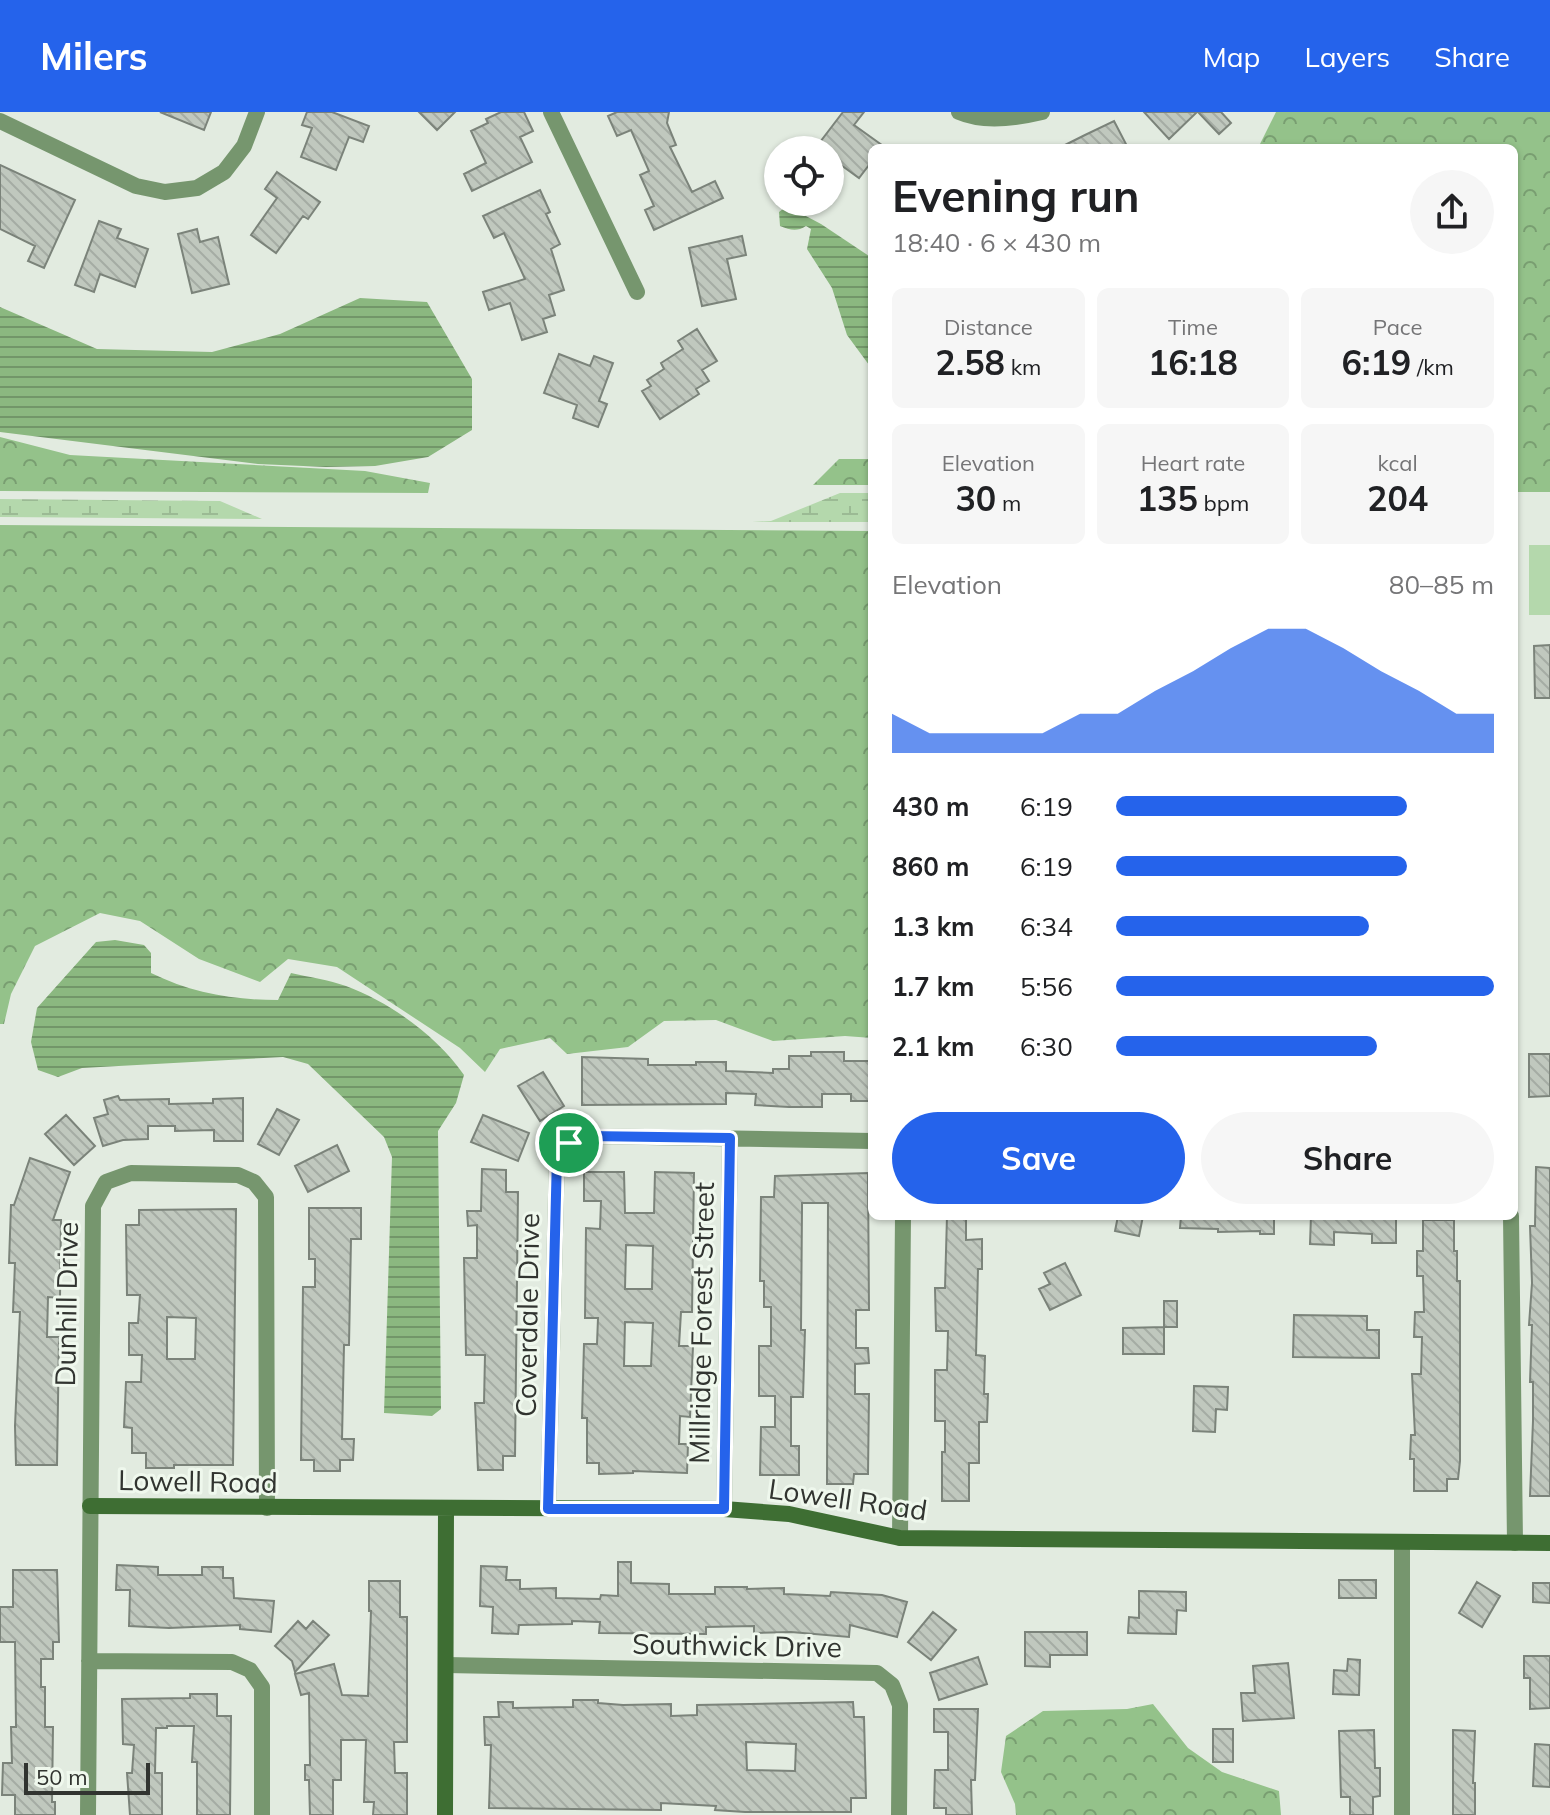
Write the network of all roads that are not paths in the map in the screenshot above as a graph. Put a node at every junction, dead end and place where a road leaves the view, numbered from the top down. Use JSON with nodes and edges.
{"nodes":[{"id":1,"x":257,"y":112,"type":"edge"},
{"id":2,"x":551,"y":112,"type":"edge"},
{"id":3,"x":959,"y":112,"type":"edge"},
{"id":4,"x":1042,"y":112,"type":"edge"},
{"id":5,"x":0,"y":121,"type":"edge"},
{"id":6,"x":637,"y":292,"type":"dead end"},
{"id":7,"x":730,"y":1138,"type":"junction"},
{"id":8,"x":868,"y":1141,"type":"edge"},
{"id":9,"x":903,"y":1220,"type":"edge"},
{"id":10,"x":1511,"y":1220,"type":"edge"},
{"id":11,"x":90,"y":1506,"type":"junction"},
{"id":12,"x":267,"y":1508,"type":"junction"},
{"id":13,"x":446,"y":1509,"type":"junction"},
{"id":14,"x":548,"y":1509,"type":"junction"},
{"id":15,"x":724,"y":1509,"type":"junction"},
{"id":16,"x":900,"y":1538,"type":"junction"},
{"id":17,"x":1402,"y":1542,"type":"junction"},
{"id":18,"x":1515,"y":1543,"type":"junction"},
{"id":19,"x":1550,"y":1543,"type":"edge"},
{"id":20,"x":89,"y":1661,"type":"junction"},
{"id":21,"x":446,"y":1665,"type":"junction"},
{"id":22,"x":88,"y":1815,"type":"edge"},
{"id":23,"x":262,"y":1815,"type":"edge"},
{"id":24,"x":445,"y":1815,"type":"edge"},
{"id":25,"x":899,"y":1815,"type":"edge"},
{"id":26,"x":1402,"y":1815,"type":"edge"}],
"edges":[{"from":1,"to":5,"type":"street"},
{"from":2,"to":6,"type":"street"},
{"from":3,"to":4,"type":"street"},
{"from":7,"to":8,"type":"street","name":"Coverdale Drive"},
{"from":7,"to":14,"type":"street","name":"Coverdale Drive"},
{"from":7,"to":15,"type":"street","name":"Millridge Forest Street"},
{"from":9,"to":16,"type":"street"},
{"from":10,"to":18,"type":"street"},
{"from":11,"to":12,"type":"street","name":"Lowell Road"},
{"from":11,"to":12,"type":"street","name":"Dunhill Drive"},
{"from":11,"to":20,"type":"street","name":"Dunhill Drive"},
{"from":12,"to":13,"type":"street","name":"Lowell Road"},
{"from":13,"to":14,"type":"street","name":"Lowell Road"},
{"from":13,"to":21,"type":"street"},
{"from":14,"to":15,"type":"street","name":"Lowell Road"},
{"from":15,"to":16,"type":"street","name":"Lowell Road"},
{"from":16,"to":17,"type":"street","name":"Lowell Road"},
{"from":17,"to":18,"type":"street","name":"Lowell Road"},
{"from":17,"to":26,"type":"street"},
{"from":18,"to":19,"type":"street","name":"Lowell Road"},
{"from":20,"to":22,"type":"street","name":"Dunhill Drive"},
{"from":20,"to":23,"type":"street"},
{"from":21,"to":24,"type":"street"},
{"from":21,"to":25,"type":"street","name":"Southwick Drive"}]}
